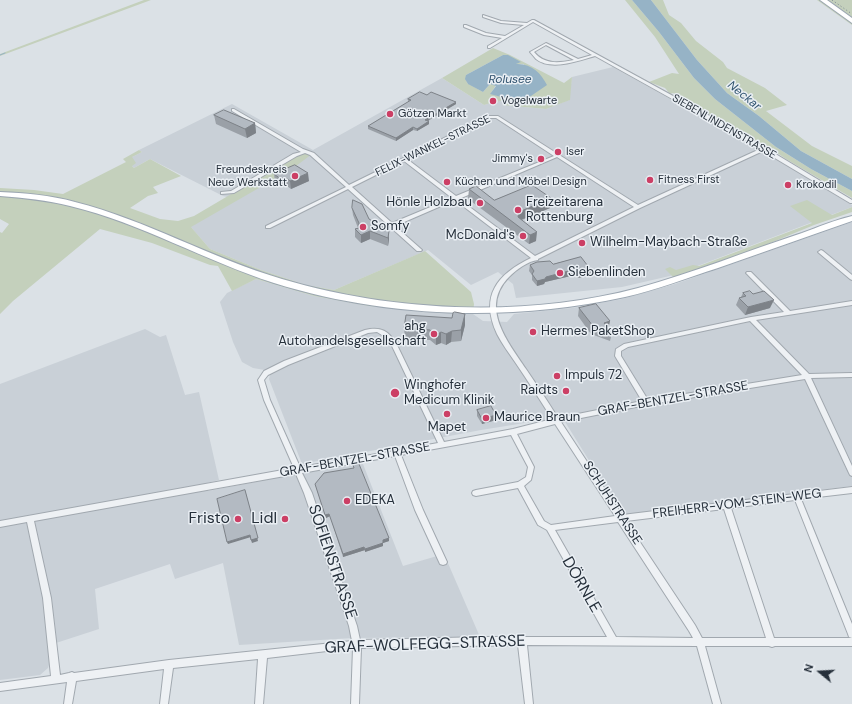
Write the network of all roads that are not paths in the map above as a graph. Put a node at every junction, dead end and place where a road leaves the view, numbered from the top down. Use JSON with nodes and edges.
{"nodes":[{"id":1,"x":823,"y":0,"type":"edge"},
{"id":2,"x":484,"y":16,"type":"dead end"},
{"id":3,"x":852,"y":21,"type":"edge"},
{"id":4,"x":526,"y":24,"type":"junction"},
{"id":5,"x":465,"y":26,"type":"dead end"},
{"id":6,"x":505,"y":37,"type":"junction"},
{"id":7,"x":489,"y":47,"type":"dead end"},
{"id":8,"x":595,"y":55,"type":"junction"},
{"id":9,"x":578,"y":60,"type":"junction"},
{"id":10,"x":233,"y":110,"type":"dead end"},
{"id":11,"x":763,"y":149,"type":"junction"},
{"id":12,"x":306,"y":152,"type":"junction"},
{"id":13,"x":557,"y":156,"type":"junction"},
{"id":14,"x":404,"y":159,"type":"junction"},
{"id":15,"x":348,"y":187,"type":"junction"},
{"id":16,"x":223,"y":193,"type":"dead end"},
{"id":17,"x":0,"y":194,"type":"edge"},
{"id":18,"x":456,"y":198,"type":"junction"},
{"id":19,"x":852,"y":202,"type":"edge"},
{"id":20,"x":638,"y":207,"type":"junction"},
{"id":21,"x":852,"y":218,"type":"edge"},
{"id":22,"x":392,"y":225,"type":"junction"},
{"id":23,"x":268,"y":227,"type":"dead end"},
{"id":24,"x":419,"y":250,"type":"dead end"},
{"id":25,"x":821,"y":252,"type":"dead end"},
{"id":26,"x":536,"y":259,"type":"junction"},
{"id":27,"x":749,"y":273,"type":"dead end"},
{"id":28,"x":852,"y":278,"type":"edge"},
{"id":29,"x":852,"y":303,"type":"edge"},
{"id":30,"x":493,"y":310,"type":"junction"},
{"id":31,"x":789,"y":313,"type":"junction"},
{"id":32,"x":751,"y":319,"type":"junction"},
{"id":33,"x":852,"y":375,"type":"edge"},
{"id":34,"x":807,"y":376,"type":"junction"},
{"id":35,"x":646,"y":403,"type":"junction"},
{"id":36,"x":556,"y":420,"type":"junction"},
{"id":37,"x":513,"y":432,"type":"junction"},
{"id":38,"x":442,"y":444,"type":"junction"},
{"id":39,"x":397,"y":452,"type":"junction"},
{"id":40,"x":298,"y":470,"type":"junction"},
{"id":41,"x":852,"y":473,"type":"edge"},
{"id":42,"x":520,"y":484,"type":"junction"},
{"id":43,"x":852,"y":490,"type":"edge"},
{"id":44,"x":476,"y":493,"type":"dead end"},
{"id":45,"x":797,"y":497,"type":"junction"},
{"id":46,"x":727,"y":506,"type":"junction"},
{"id":47,"x":622,"y":518,"type":"junction"},
{"id":48,"x":30,"y":519,"type":"junction"},
{"id":49,"x":0,"y":524,"type":"edge"},
{"id":50,"x":550,"y":528,"type":"junction"},
{"id":51,"x":443,"y":562,"type":"dead end"},
{"id":52,"x":852,"y":634,"type":"edge"},
{"id":53,"x":522,"y":641,"type":"junction"},
{"id":54,"x":614,"y":642,"type":"junction"},
{"id":55,"x":700,"y":642,"type":"junction"},
{"id":56,"x":852,"y":642,"type":"edge"},
{"id":57,"x":772,"y":643,"type":"junction"},
{"id":58,"x":357,"y":644,"type":"junction"},
{"id":59,"x":264,"y":654,"type":"junction"},
{"id":60,"x":169,"y":664,"type":"junction"},
{"id":61,"x":72,"y":676,"type":"junction"},
{"id":62,"x":56,"y":679,"type":"junction"},
{"id":63,"x":0,"y":687,"type":"edge"},
{"id":64,"x":68,"y":704,"type":"edge"},
{"id":65,"x":164,"y":704,"type":"edge"},
{"id":66,"x":259,"y":704,"type":"edge"},
{"id":67,"x":354,"y":704,"type":"edge"},
{"id":68,"x":529,"y":704,"type":"edge"},
{"id":69,"x":717,"y":704,"type":"edge"}],
"edges":[{"from":1,"to":3,"type":"main road"},
{"from":2,"to":4,"type":"street"},
{"from":4,"to":6,"type":"street"},
{"from":4,"to":8,"type":"street","name":"SIEBENLINDENSTRASSE"},
{"from":5,"to":6,"type":"street"},
{"from":6,"to":7,"type":"street"},
{"from":8,"to":9,"type":"street"},
{"from":8,"to":11,"type":"street","name":"SIEBENLINDENSTRASSE"},
{"from":9,"to":9,"type":"street"},
{"from":10,"to":12,"type":"street"},
{"from":11,"to":19,"type":"street","name":"SIEBENLINDENSTRASSE"},
{"from":11,"to":20,"type":"street"},
{"from":12,"to":15,"type":"street"},
{"from":12,"to":16,"type":"street"},
{"from":13,"to":14,"type":"street","name":"FELIX-WANKEL-STRASSE"},
{"from":13,"to":18,"type":"street"},
{"from":13,"to":20,"type":"street","name":"FELIX-WANKEL-STRASSE"},
{"from":14,"to":15,"type":"street","name":"FELIX-WANKEL-STRASSE"},
{"from":14,"to":18,"type":"street"},
{"from":15,"to":22,"type":"street"},
{"from":15,"to":23,"type":"street","name":"FELIX-WANKEL-STRASSE"},
{"from":17,"to":30,"type":"main road"},
{"from":18,"to":22,"type":"street"},
{"from":18,"to":26,"type":"street"},
{"from":20,"to":26,"type":"street"},
{"from":21,"to":30,"type":"main road"},
{"from":22,"to":24,"type":"street"},
{"from":25,"to":28,"type":"street"},
{"from":26,"to":30,"type":"street"},
{"from":27,"to":31,"type":"street"},
{"from":29,"to":31,"type":"street"},
{"from":30,"to":36,"type":"street","name":"SCHUHSTRASSE"},
{"from":31,"to":32,"type":"street"},
{"from":32,"to":34,"type":"street"},
{"from":32,"to":35,"type":"street"},
{"from":33,"to":34,"type":"street","name":"GRAF-BENTZEL-STRASSE"},
{"from":34,"to":35,"type":"street","name":"GRAF-BENTZEL-STRASSE"},
{"from":34,"to":41,"type":"street"},
{"from":35,"to":36,"type":"street","name":"GRAF-BENTZEL-STRASSE"},
{"from":36,"to":37,"type":"street","name":"GRAF-BENTZEL-STRASSE"},
{"from":36,"to":47,"type":"street","name":"SCHUHSTRASSE"},
{"from":37,"to":38,"type":"street","name":"GRAF-BENTZEL-STRASSE"},
{"from":37,"to":42,"type":"street"},
{"from":38,"to":39,"type":"street","name":"GRAF-BENTZEL-STRASSE"},
{"from":38,"to":40,"type":"street","name":"SOFIENSTRASSE"},
{"from":39,"to":40,"type":"street","name":"GRAF-BENTZEL-STRASSE"},
{"from":39,"to":51,"type":"street"},
{"from":40,"to":48,"type":"street","name":"GRAF-BENTZEL-STRASSE"},
{"from":40,"to":58,"type":"street","name":"SOFIENSTRASSE"},
{"from":42,"to":44,"type":"street"},
{"from":42,"to":50,"type":"street","name":"DÖRNLE"},
{"from":43,"to":45,"type":"street","name":"FREIHERR-VOM-STEIN-WEG"},
{"from":45,"to":46,"type":"street","name":"FREIHERR-VOM-STEIN-WEG"},
{"from":45,"to":52,"type":"street"},
{"from":46,"to":47,"type":"street","name":"FREIHERR-VOM-STEIN-WEG"},
{"from":46,"to":57,"type":"street"},
{"from":47,"to":50,"type":"street"},
{"from":47,"to":55,"type":"street","name":"SCHUHSTRASSE"},
{"from":48,"to":49,"type":"street","name":"GRAF-BENTZEL-STRASSE"},
{"from":48,"to":62,"type":"street"},
{"from":50,"to":54,"type":"street","name":"DÖRNLE"},
{"from":53,"to":54,"type":"street","name":"GRAF-WOLFEGG-STRASSE"},
{"from":53,"to":58,"type":"street","name":"GRAF-WOLFEGG-STRASSE"},
{"from":53,"to":68,"type":"street"},
{"from":54,"to":55,"type":"street","name":"GRAF-WOLFEGG-STRASSE"},
{"from":55,"to":57,"type":"street","name":"GRAF-WOLFEGG-STRASSE"},
{"from":55,"to":69,"type":"street","name":"SCHUHSTRASSE"},
{"from":56,"to":57,"type":"street","name":"GRAF-WOLFEGG-STRASSE"},
{"from":58,"to":59,"type":"street","name":"GRAF-WOLFEGG-STRASSE"},
{"from":58,"to":67,"type":"street","name":"SOFIENSTRASSE"},
{"from":59,"to":60,"type":"street","name":"GRAF-WOLFEGG-STRASSE"},
{"from":59,"to":66,"type":"street"},
{"from":60,"to":61,"type":"street","name":"GRAF-WOLFEGG-STRASSE"},
{"from":60,"to":65,"type":"street"},
{"from":61,"to":62,"type":"street","name":"GRAF-WOLFEGG-STRASSE"},
{"from":61,"to":64,"type":"street"},
{"from":62,"to":63,"type":"street","name":"GRAF-WOLFEGG-STRASSE"}]}
